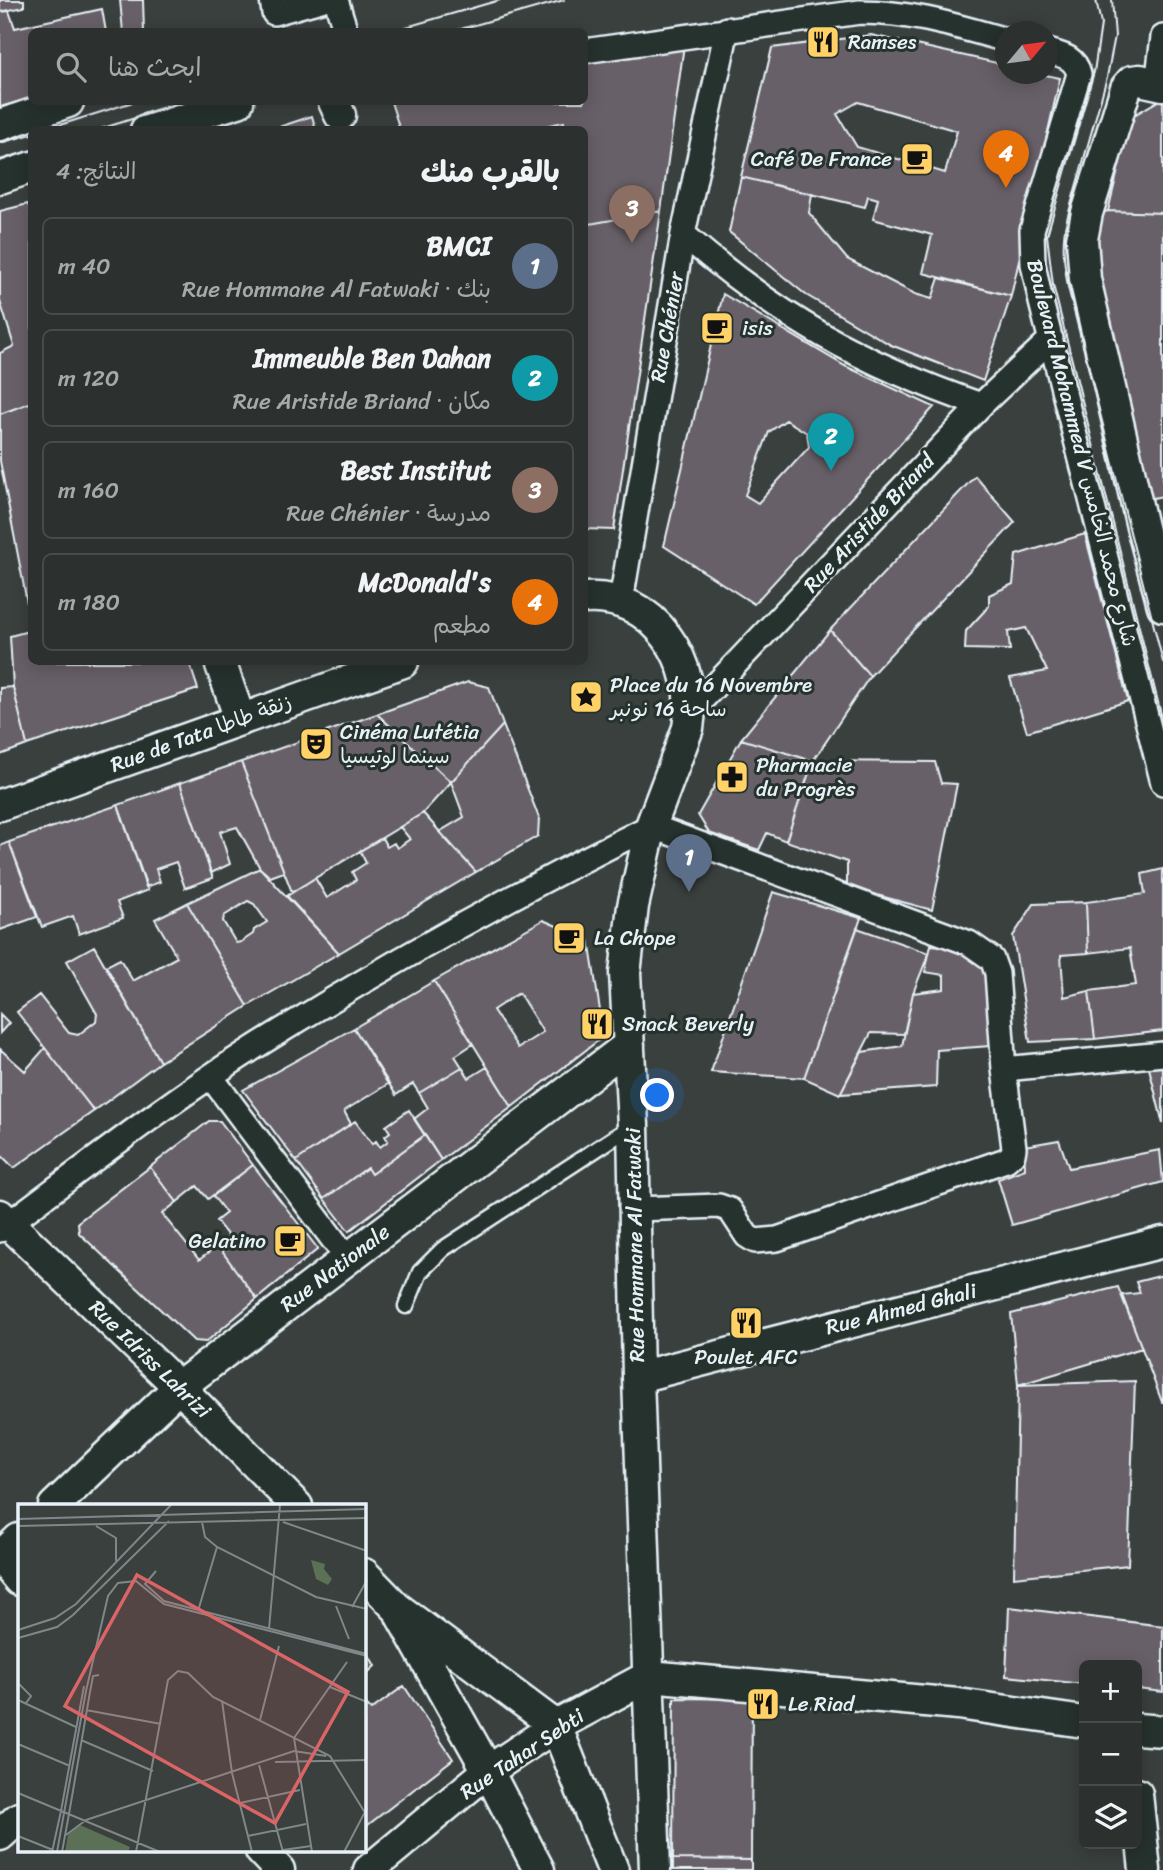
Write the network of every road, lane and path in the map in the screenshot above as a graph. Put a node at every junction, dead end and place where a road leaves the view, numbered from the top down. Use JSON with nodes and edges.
{"nodes":[{"id":1,"x":272,"y":0,"type":"edge"},
{"id":2,"x":321,"y":0,"type":"edge"},
{"id":3,"x":336,"y":0,"type":"edge"},
{"id":4,"x":836,"y":7,"type":"edge"},
{"id":5,"x":345,"y":28,"type":"edge"},
{"id":6,"x":727,"y":29,"type":"junction"},
{"id":7,"x":995,"y":37,"type":"edge"},
{"id":8,"x":1163,"y":37,"type":"edge"},
{"id":9,"x":588,"y":50,"type":"edge"},
{"id":10,"x":1058,"y":54,"type":"edge"},
{"id":11,"x":1160,"y":85,"type":"edge"},
{"id":12,"x":59,"y":105,"type":"edge"},
{"id":13,"x":231,"y":105,"type":"edge"},
{"id":14,"x":194,"y":122,"type":"edge"},
{"id":15,"x":0,"y":125,"type":"edge"},
{"id":16,"x":170,"y":126,"type":"edge"},
{"id":17,"x":28,"y":168,"type":"edge"},
{"id":18,"x":0,"y":178,"type":"edge"},
{"id":19,"x":683,"y":234,"type":"junction"},
{"id":20,"x":1051,"y":339,"type":"junction"},
{"id":21,"x":981,"y":405,"type":"junction"},
{"id":22,"x":1156,"y":548,"type":"edge"},
{"id":23,"x":588,"y":598,"type":"edge"},
{"id":24,"x":621,"y":601,"type":"junction"},
{"id":25,"x":1163,"y":606,"type":"edge"},
{"id":26,"x":221,"y":665,"type":"edge"},
{"id":27,"x":386,"y":665,"type":"edge"},
{"id":28,"x":691,"y":710,"type":"junction"},
{"id":29,"x":240,"y":719,"type":"junction"},
{"id":30,"x":1163,"y":783,"type":"edge"},
{"id":31,"x":0,"y":805,"type":"edge"},
{"id":32,"x":651,"y":826,"type":"junction"},
{"id":33,"x":629,"y":1045,"type":"junction"},
{"id":34,"x":1163,"y":1054,"type":"edge"},
{"id":35,"x":1004,"y":1069,"type":"junction"},
{"id":36,"x":211,"y":1077,"type":"junction"},
{"id":37,"x":633,"y":1125,"type":"junction"},
{"id":38,"x":636,"y":1209,"type":"junction"},
{"id":39,"x":3,"y":1223,"type":"edge"},
{"id":40,"x":1163,"y":1241,"type":"edge"},
{"id":41,"x":347,"y":1258,"type":"junction"},
{"id":42,"x":406,"y":1306,"type":"dead end"},
{"id":43,"x":638,"y":1377,"type":"junction"},
{"id":44,"x":179,"y":1387,"type":"junction"},
{"id":45,"x":56,"y":1504,"type":"edge"},
{"id":46,"x":295,"y":1504,"type":"edge"},
{"id":47,"x":18,"y":1540,"type":"edge"},
{"id":48,"x":0,"y":1557,"type":"edge"},
{"id":49,"x":366,"y":1576,"type":"edge"},
{"id":50,"x":18,"y":1579,"type":"edge"},
{"id":51,"x":396,"y":1607,"type":"junction"},
{"id":52,"x":649,"y":1676,"type":"junction"},
{"id":53,"x":1079,"y":1720,"type":"edge"},
{"id":54,"x":556,"y":1726,"type":"junction"},
{"id":55,"x":1142,"y":1729,"type":"edge"},
{"id":56,"x":1163,"y":1731,"type":"edge"},
{"id":57,"x":488,"y":1771,"type":"junction"},
{"id":58,"x":18,"y":1819,"type":"edge"},
{"id":59,"x":0,"y":1835,"type":"edge"},
{"id":60,"x":1142,"y":1842,"type":"edge"},
{"id":61,"x":263,"y":1853,"type":"edge"},
{"id":62,"x":279,"y":1870,"type":"edge"},
{"id":63,"x":369,"y":1870,"type":"edge"},
{"id":64,"x":539,"y":1870,"type":"edge"},
{"id":65,"x":613,"y":1870,"type":"edge"},
{"id":66,"x":655,"y":1870,"type":"edge"},
{"id":67,"x":1145,"y":1870,"type":"edge"}],
"edges":[{"from":1,"to":2,"type":"street"},
{"from":3,"to":5,"type":"street"},
{"from":4,"to":6,"type":"street"},
{"from":4,"to":7,"type":"street"},
{"from":6,"to":9,"type":"street"},
{"from":6,"to":19,"type":"street","name":"Rue Chénier"},
{"from":8,"to":11,"type":"street"},
{"from":10,"to":20,"type":"street","name":"Boulevard Mohammed V شارع محمد الخامس"},
{"from":11,"to":22,"type":"street","name":"Boulevard Mohammed V شارع محمد الخامس"},
{"from":12,"to":15,"type":"street"},
{"from":13,"to":14,"type":"street"},
{"from":14,"to":16,"type":"street"},
{"from":17,"to":18,"type":"street"},
{"from":19,"to":21,"type":"street"},
{"from":19,"to":24,"type":"street","name":"Rue Chénier"},
{"from":20,"to":21,"type":"street","name":"Rue Aristide Briand"},
{"from":20,"to":30,"type":"street","name":"Boulevard Mohammed V شارع محمد الخامس"},
{"from":21,"to":28,"type":"street","name":"Rue Aristide Briand"},
{"from":22,"to":25,"type":"street","name":"Boulevard Mohammed V شارع محمد الخامس"},
{"from":23,"to":24,"type":"street"},
{"from":24,"to":28,"type":"street","name":"Rue Hommane Al Fatwaki"},
{"from":26,"to":29,"type":"street"},
{"from":27,"to":29,"type":"street","name":"Rue de Tata زنقة طاطا"},
{"from":28,"to":32,"type":"street","name":"Rue Hommane Al Fatwaki"},
{"from":29,"to":31,"type":"street","name":"Rue de Tata زنقة طاطا"},
{"from":32,"to":33,"type":"street","name":"Rue Hommane Al Fatwaki"},
{"from":32,"to":35,"type":"street"},
{"from":32,"to":36,"type":"street"},
{"from":33,"to":37,"type":"street","name":"Rue Hommane Al Fatwaki"},
{"from":33,"to":41,"type":"street","name":"Rue Nationale"},
{"from":34,"to":35,"type":"street"},
{"from":35,"to":38,"type":"street"},
{"from":36,"to":39,"type":"street"},
{"from":36,"to":41,"type":"street"},
{"from":37,"to":38,"type":"street","name":"Rue Hommane Al Fatwaki"},
{"from":37,"to":42,"type":"lane"},
{"from":38,"to":43,"type":"street","name":"Rue Hommane Al Fatwaki"},
{"from":39,"to":44,"type":"street","name":"Rue Idriss Lahrizi"},
{"from":40,"to":43,"type":"street","name":"Rue Ahmed Ghali"},
{"from":41,"to":44,"type":"street","name":"Rue Nationale"},
{"from":43,"to":52,"type":"street","name":"Rue Hommane Al Fatwaki"},
{"from":44,"to":45,"type":"street","name":"Rue Nationale"},
{"from":44,"to":46,"type":"street","name":"Rue Idriss Lahrizi"},
{"from":47,"to":48,"type":"street"},
{"from":48,"to":50,"type":"street"},
{"from":49,"to":51,"type":"street"},
{"from":51,"to":54,"type":"street"},
{"from":51,"to":57,"type":"street"},
{"from":52,"to":53,"type":"street"},
{"from":52,"to":54,"type":"street","name":"Rue Tahar Sebti"},
{"from":52,"to":66,"type":"street","name":"Rue Hommane Al Fatwaki"},
{"from":54,"to":57,"type":"street","name":"Rue Tahar Sebti"},
{"from":54,"to":65,"type":"street"},
{"from":55,"to":56,"type":"street"},
{"from":57,"to":63,"type":"street","name":"Rue Tahar Sebti"},
{"from":57,"to":64,"type":"street"},
{"from":58,"to":59,"type":"street"},
{"from":60,"to":67,"type":"street"},
{"from":61,"to":62,"type":"street"}]}
